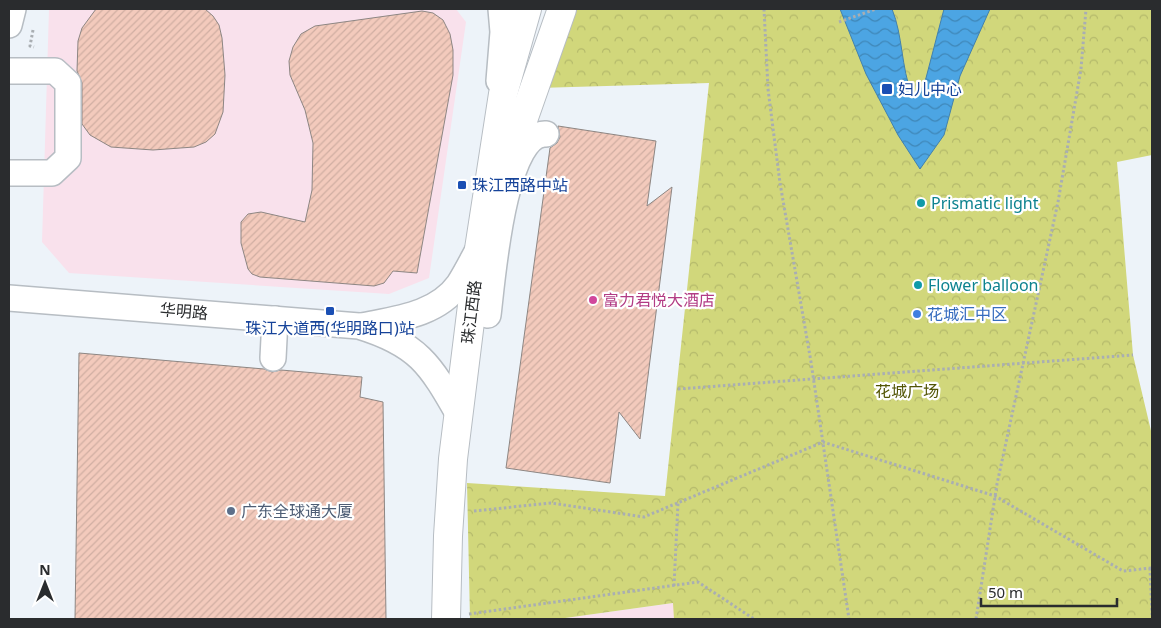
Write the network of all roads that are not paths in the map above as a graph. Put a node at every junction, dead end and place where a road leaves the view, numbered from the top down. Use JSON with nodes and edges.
{"nodes":[{"id":1,"x":13,"y":9,"type":"edge"},
{"id":2,"x":502,"y":9,"type":"edge"},
{"id":3,"x":527,"y":9,"type":"edge"},
{"id":4,"x":562,"y":9,"type":"edge"},
{"id":5,"x":9,"y":25,"type":"edge"},
{"id":6,"x":9,"y":71,"type":"edge"},
{"id":7,"x":546,"y":134,"type":"dead end"},
{"id":8,"x":493,"y":156,"type":"junction"},
{"id":9,"x":9,"y":173,"type":"edge"},
{"id":10,"x":479,"y":249,"type":"junction"},
{"id":11,"x":9,"y":298,"type":"edge"},
{"id":12,"x":488,"y":315,"type":"dead end"},
{"id":13,"x":276,"y":319,"type":"junction"},
{"id":14,"x":359,"y":326,"type":"junction"},
{"id":15,"x":273,"y":358,"type":"dead end"},
{"id":16,"x":458,"y":416,"type":"junction"},
{"id":17,"x":458,"y":617,"type":"edge"}],
"edges":[{"from":1,"to":5,"type":"street"},
{"from":2,"to":8,"type":"street"},
{"from":3,"to":8,"type":"main road","name":"珠江西路"},
{"from":4,"to":10,"type":"main road"},
{"from":6,"to":9,"type":"street"},
{"from":7,"to":12,"type":"street"},
{"from":8,"to":10,"type":"main road","name":"珠江西路"},
{"from":10,"to":14,"type":"street"},
{"from":10,"to":16,"type":"main road","name":"珠江西路"},
{"from":11,"to":13,"type":"street","name":"华明路"},
{"from":13,"to":14,"type":"street","name":"华明路"},
{"from":13,"to":15,"type":"street"},
{"from":14,"to":16,"type":"street"},
{"from":16,"to":17,"type":"main road","name":"珠江西路"}]}
